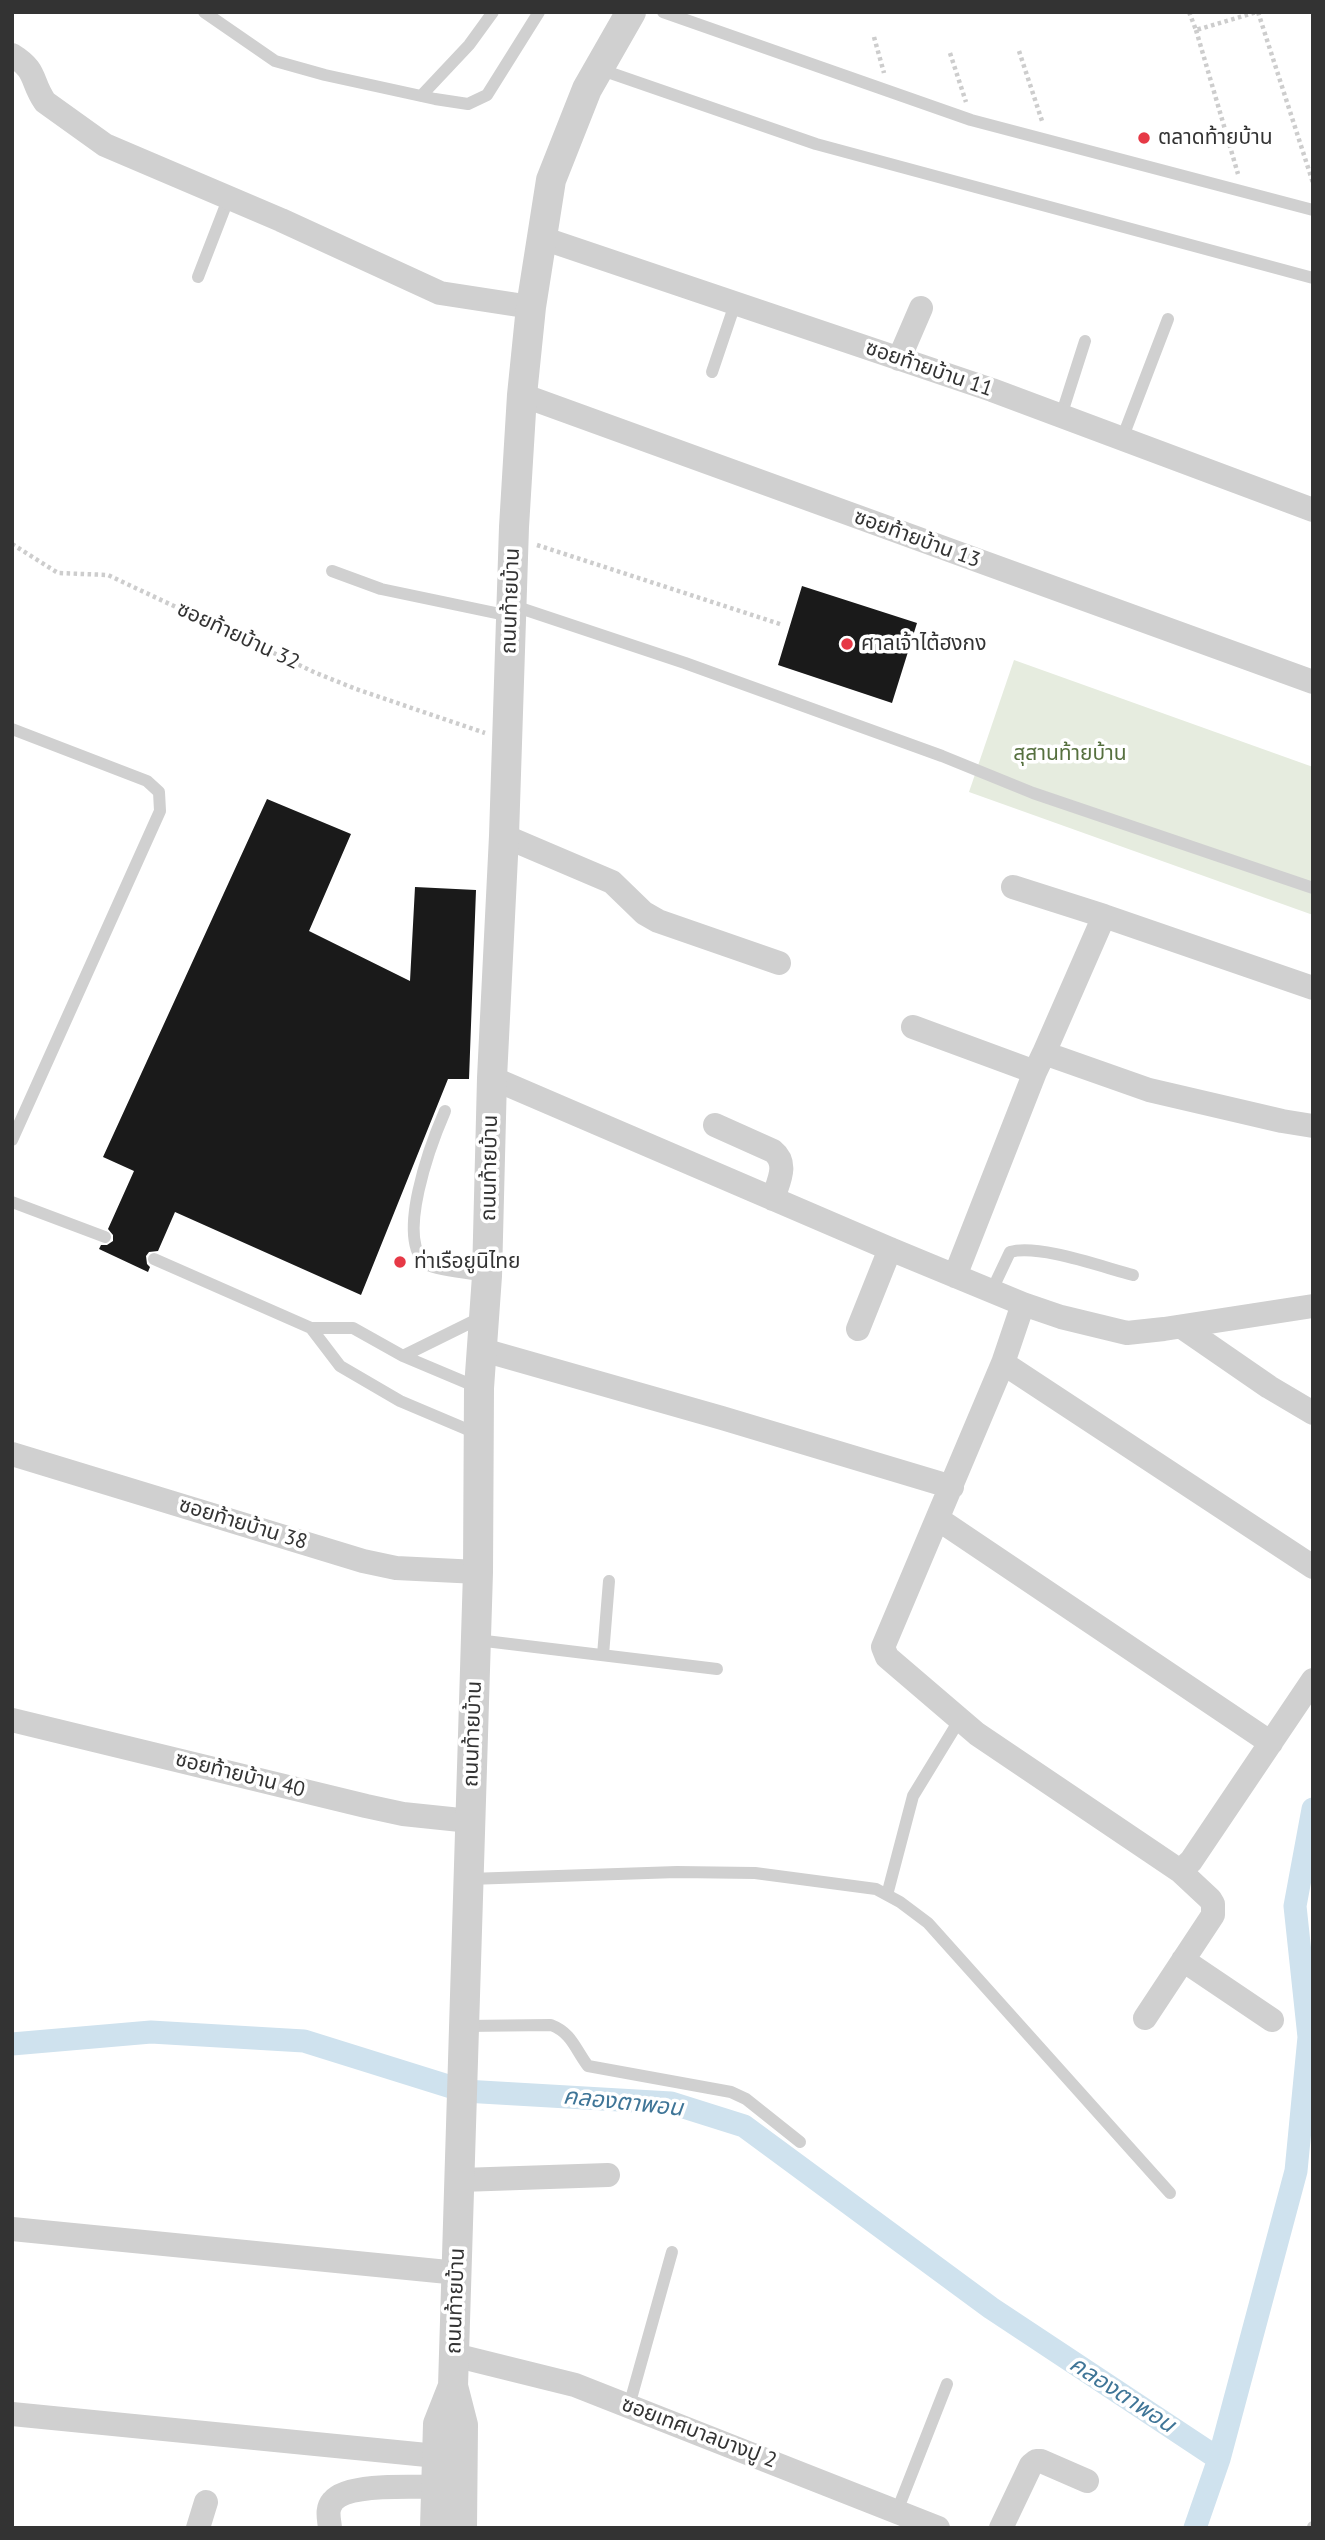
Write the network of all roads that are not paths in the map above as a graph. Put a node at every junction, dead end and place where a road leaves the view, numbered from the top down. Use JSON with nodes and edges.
{"nodes":[{"id":1,"x":204,"y":12,"type":"edge"},
{"id":2,"x":493,"y":12,"type":"edge"},
{"id":3,"x":538,"y":12,"type":"edge"},
{"id":4,"x":631,"y":12,"type":"edge"},
{"id":5,"x":663,"y":12,"type":"edge"},
{"id":6,"x":12,"y":55,"type":"edge"},
{"id":7,"x":599,"y":68,"type":"junction"},
{"id":8,"x":421,"y":96,"type":"junction"},
{"id":9,"x":229,"y":197,"type":"junction"},
{"id":10,"x":1313,"y":210,"type":"edge"},
{"id":11,"x":542,"y":238,"type":"junction"},
{"id":12,"x":198,"y":277,"type":"dead end"},
{"id":13,"x":1313,"y":278,"type":"edge"},
{"id":14,"x":735,"y":303,"type":"junction"},
{"id":15,"x":531,"y":307,"type":"junction"},
{"id":16,"x":921,"y":308,"type":"dead end"},
{"id":17,"x":1168,"y":319,"type":"dead end"},
{"id":18,"x":1084,"y":341,"type":"dead end"},
{"id":19,"x":898,"y":359,"type":"junction"},
{"id":20,"x":712,"y":372,"type":"dead end"},
{"id":21,"x":522,"y":395,"type":"junction"},
{"id":22,"x":1061,"y":416,"type":"junction"},
{"id":23,"x":1122,"y":439,"type":"junction"},
{"id":24,"x":1313,"y":510,"type":"edge"},
{"id":25,"x":332,"y":571,"type":"dead end"},
{"id":26,"x":510,"y":611,"type":"junction"},
{"id":27,"x":1313,"y":682,"type":"edge"},
{"id":28,"x":12,"y":729,"type":"edge"},
{"id":29,"x":504,"y":836,"type":"junction"},
{"id":30,"x":1013,"y":887,"type":"dead end"},
{"id":31,"x":1313,"y":888,"type":"edge"},
{"id":32,"x":1104,"y":916,"type":"junction"},
{"id":33,"x":779,"y":962,"type":"dead end"},
{"id":34,"x":1313,"y":988,"type":"edge"},
{"id":35,"x":913,"y":1027,"type":"dead end"},
{"id":36,"x":1039,"y":1063,"type":"junction"},
{"id":37,"x":492,"y":1078,"type":"junction"},
{"id":38,"x":445,"y":1111,"type":"dead end"},
{"id":39,"x":715,"y":1125,"type":"dead end"},
{"id":40,"x":1313,"y":1126,"type":"edge"},
{"id":41,"x":12,"y":1140,"type":"edge"},
{"id":42,"x":773,"y":1199,"type":"junction"},
{"id":43,"x":12,"y":1202,"type":"edge"},
{"id":44,"x":105,"y":1237,"type":"dead end"},
{"id":45,"x":890,"y":1249,"type":"junction"},
{"id":46,"x":154,"y":1259,"type":"dead end"},
{"id":47,"x":1133,"y":1275,"type":"dead end"},
{"id":48,"x":488,"y":1276,"type":"junction"},
{"id":49,"x":955,"y":1276,"type":"junction"},
{"id":50,"x":992,"y":1290,"type":"junction"},
{"id":51,"x":1023,"y":1304,"type":"junction"},
{"id":52,"x":1313,"y":1306,"type":"edge"},
{"id":53,"x":485,"y":1315,"type":"junction"},
{"id":54,"x":1182,"y":1327,"type":"junction"},
{"id":55,"x":311,"y":1328,"type":"junction"},
{"id":56,"x":858,"y":1329,"type":"dead end"},
{"id":57,"x":483,"y":1350,"type":"junction"},
{"id":58,"x":402,"y":1356,"type":"junction"},
{"id":59,"x":1003,"y":1363,"type":"junction"},
{"id":60,"x":479,"y":1388,"type":"junction"},
{"id":61,"x":1313,"y":1413,"type":"edge"},
{"id":62,"x":478,"y":1434,"type":"junction"},
{"id":63,"x":12,"y":1454,"type":"edge"},
{"id":64,"x":952,"y":1487,"type":"junction"},
{"id":65,"x":938,"y":1519,"type":"junction"},
{"id":66,"x":1313,"y":1567,"type":"edge"},
{"id":67,"x":478,"y":1572,"type":"junction"},
{"id":68,"x":609,"y":1581,"type":"dead end"},
{"id":69,"x":476,"y":1640,"type":"junction"},
{"id":70,"x":603,"y":1655,"type":"junction"},
{"id":71,"x":717,"y":1669,"type":"dead end"},
{"id":72,"x":1313,"y":1680,"type":"edge"},
{"id":73,"x":960,"y":1719,"type":"junction"},
{"id":74,"x":12,"y":1720,"type":"edge"},
{"id":75,"x":1270,"y":1743,"type":"junction"},
{"id":76,"x":470,"y":1821,"type":"junction"},
{"id":77,"x":1180,"y":1871,"type":"junction"},
{"id":78,"x":468,"y":1879,"type":"junction"},
{"id":79,"x":887,"y":1895,"type":"junction"},
{"id":80,"x":1183,"y":1960,"type":"junction"},
{"id":81,"x":1145,"y":2018,"type":"dead end"},
{"id":82,"x":1272,"y":2020,"type":"dead end"},
{"id":83,"x":465,"y":2040,"type":"junction"},
{"id":84,"x":800,"y":2142,"type":"dead end"},
{"id":85,"x":608,"y":2175,"type":"dead end"},
{"id":86,"x":461,"y":2180,"type":"junction"},
{"id":87,"x":1170,"y":2193,"type":"dead end"},
{"id":88,"x":12,"y":2229,"type":"edge"},
{"id":89,"x":672,"y":2252,"type":"dead end"},
{"id":90,"x":458,"y":2273,"type":"junction"},
{"id":91,"x":454,"y":2355,"type":"junction"},
{"id":92,"x":947,"y":2384,"type":"dead end"},
{"id":93,"x":453,"y":2386,"type":"junction"},
{"id":94,"x":629,"y":2406,"type":"junction"},
{"id":95,"x":12,"y":2414,"type":"edge"},
{"id":96,"x":437,"y":2456,"type":"junction"},
{"id":97,"x":1087,"y":2482,"type":"dead end"},
{"id":98,"x":436,"y":2487,"type":"junction"},
{"id":99,"x":206,"y":2502,"type":"dead end"},
{"id":100,"x":897,"y":2511,"type":"junction"},
{"id":101,"x":198,"y":2528,"type":"edge"},
{"id":102,"x":330,"y":2528,"type":"edge"},
{"id":103,"x":435,"y":2528,"type":"edge"},
{"id":104,"x":462,"y":2528,"type":"edge"},
{"id":105,"x":938,"y":2528,"type":"edge"},
{"id":106,"x":1001,"y":2528,"type":"edge"}],
"edges":[{"from":1,"to":8,"type":"lane"},
{"from":2,"to":8,"type":"lane"},
{"from":3,"to":8,"type":"lane"},
{"from":4,"to":7,"type":"street","name":"ถนนท้ายบ้าน"},
{"from":5,"to":10,"type":"lane"},
{"from":6,"to":9,"type":"street"},
{"from":7,"to":11,"type":"street","name":"ถนนท้ายบ้าน"},
{"from":7,"to":13,"type":"lane"},
{"from":9,"to":12,"type":"lane"},
{"from":9,"to":15,"type":"street"},
{"from":11,"to":14,"type":"street","name":"ซอยท้ายบ้าน 11"},
{"from":11,"to":15,"type":"street","name":"ถนนท้ายบ้าน"},
{"from":14,"to":19,"type":"street","name":"ซอยท้ายบ้าน 11"},
{"from":14,"to":20,"type":"lane"},
{"from":15,"to":21,"type":"street","name":"ถนนท้ายบ้าน"},
{"from":16,"to":19,"type":"street"},
{"from":17,"to":23,"type":"lane"},
{"from":18,"to":22,"type":"lane"},
{"from":19,"to":22,"type":"street","name":"ซอยท้ายบ้าน 11"},
{"from":21,"to":26,"type":"street","name":"ถนนท้ายบ้าน"},
{"from":21,"to":27,"type":"street","name":"ซอยท้ายบ้าน 13"},
{"from":22,"to":23,"type":"street","name":"ซอยท้ายบ้าน 11"},
{"from":23,"to":24,"type":"street","name":"ซอยท้ายบ้าน 11"},
{"from":25,"to":26,"type":"lane"},
{"from":26,"to":29,"type":"street","name":"ถนนท้ายบ้าน"},
{"from":26,"to":31,"type":"lane"},
{"from":28,"to":41,"type":"lane"},
{"from":29,"to":33,"type":"street"},
{"from":29,"to":37,"type":"street","name":"ถนนท้ายบ้าน"},
{"from":30,"to":32,"type":"street"},
{"from":32,"to":34,"type":"street"},
{"from":32,"to":36,"type":"street"},
{"from":35,"to":36,"type":"street"},
{"from":36,"to":40,"type":"street"},
{"from":36,"to":49,"type":"street"},
{"from":37,"to":42,"type":"street"},
{"from":37,"to":48,"type":"street","name":"ถนนท้ายบ้าน"},
{"from":38,"to":48,"type":"lane"},
{"from":39,"to":42,"type":"street"},
{"from":42,"to":45,"type":"street"},
{"from":43,"to":44,"type":"lane"},
{"from":45,"to":49,"type":"street"},
{"from":45,"to":56,"type":"street"},
{"from":46,"to":55,"type":"lane"},
{"from":47,"to":50,"type":"lane"},
{"from":48,"to":53,"type":"street","name":"ถนนท้ายบ้าน"},
{"from":49,"to":50,"type":"street"},
{"from":50,"to":51,"type":"street"},
{"from":51,"to":54,"type":"street"},
{"from":51,"to":59,"type":"street"},
{"from":52,"to":54,"type":"street"},
{"from":53,"to":57,"type":"street","name":"ถนนท้ายบ้าน"},
{"from":53,"to":58,"type":"lane"},
{"from":54,"to":61,"type":"street"},
{"from":55,"to":58,"type":"lane"},
{"from":55,"to":62,"type":"lane"},
{"from":57,"to":60,"type":"street","name":"ถนนท้ายบ้าน"},
{"from":57,"to":64,"type":"street"},
{"from":58,"to":60,"type":"lane"},
{"from":59,"to":64,"type":"street"},
{"from":59,"to":66,"type":"street"},
{"from":60,"to":62,"type":"street","name":"ถนนท้ายบ้าน"},
{"from":62,"to":67,"type":"street","name":"ถนนท้ายบ้าน"},
{"from":63,"to":67,"type":"street","name":"ซอยท้ายบ้าน 38"},
{"from":64,"to":65,"type":"street"},
{"from":65,"to":73,"type":"street"},
{"from":65,"to":75,"type":"street"},
{"from":67,"to":69,"type":"street","name":"ถนนท้ายบ้าน"},
{"from":68,"to":70,"type":"lane"},
{"from":69,"to":70,"type":"lane"},
{"from":69,"to":76,"type":"street","name":"ถนนท้ายบ้าน"},
{"from":70,"to":71,"type":"lane"},
{"from":72,"to":75,"type":"street"},
{"from":73,"to":77,"type":"street"},
{"from":73,"to":79,"type":"lane"},
{"from":74,"to":76,"type":"street","name":"ซอยท้ายบ้าน 40"},
{"from":75,"to":77,"type":"street"},
{"from":76,"to":78,"type":"street","name":"ถนนท้ายบ้าน"},
{"from":77,"to":80,"type":"street"},
{"from":78,"to":79,"type":"lane"},
{"from":78,"to":83,"type":"street","name":"ถนนท้ายบ้าน"},
{"from":79,"to":87,"type":"lane"},
{"from":80,"to":81,"type":"street"},
{"from":80,"to":82,"type":"street"},
{"from":83,"to":84,"type":"lane"},
{"from":83,"to":86,"type":"street","name":"ถนนท้ายบ้าน"},
{"from":85,"to":86,"type":"street"},
{"from":86,"to":90,"type":"street","name":"ถนนท้ายบ้าน"},
{"from":88,"to":90,"type":"street"},
{"from":89,"to":94,"type":"lane"},
{"from":90,"to":91,"type":"street","name":"ถนนท้ายบ้าน"},
{"from":91,"to":93,"type":"street","name":"ถนนท้ายบ้าน"},
{"from":91,"to":94,"type":"street","name":"ซอยเทศบาลบางปู 2"},
{"from":92,"to":100,"type":"lane"},
{"from":93,"to":96,"type":"street","name":"ถนนท้ายบ้าน"},
{"from":93,"to":104,"type":"street","name":"ถนนท้ายบ้าน"},
{"from":94,"to":100,"type":"street","name":"ซอยเทศบาลบางปู 2"},
{"from":95,"to":96,"type":"street"},
{"from":96,"to":98,"type":"street","name":"ถนนท้ายบ้าน"},
{"from":97,"to":106,"type":"street"},
{"from":98,"to":102,"type":"street"},
{"from":98,"to":103,"type":"street","name":"ถนนท้ายบ้าน"},
{"from":99,"to":101,"type":"street"},
{"from":100,"to":105,"type":"street","name":"ซอยเทศบาลบางปู 2"}]}
